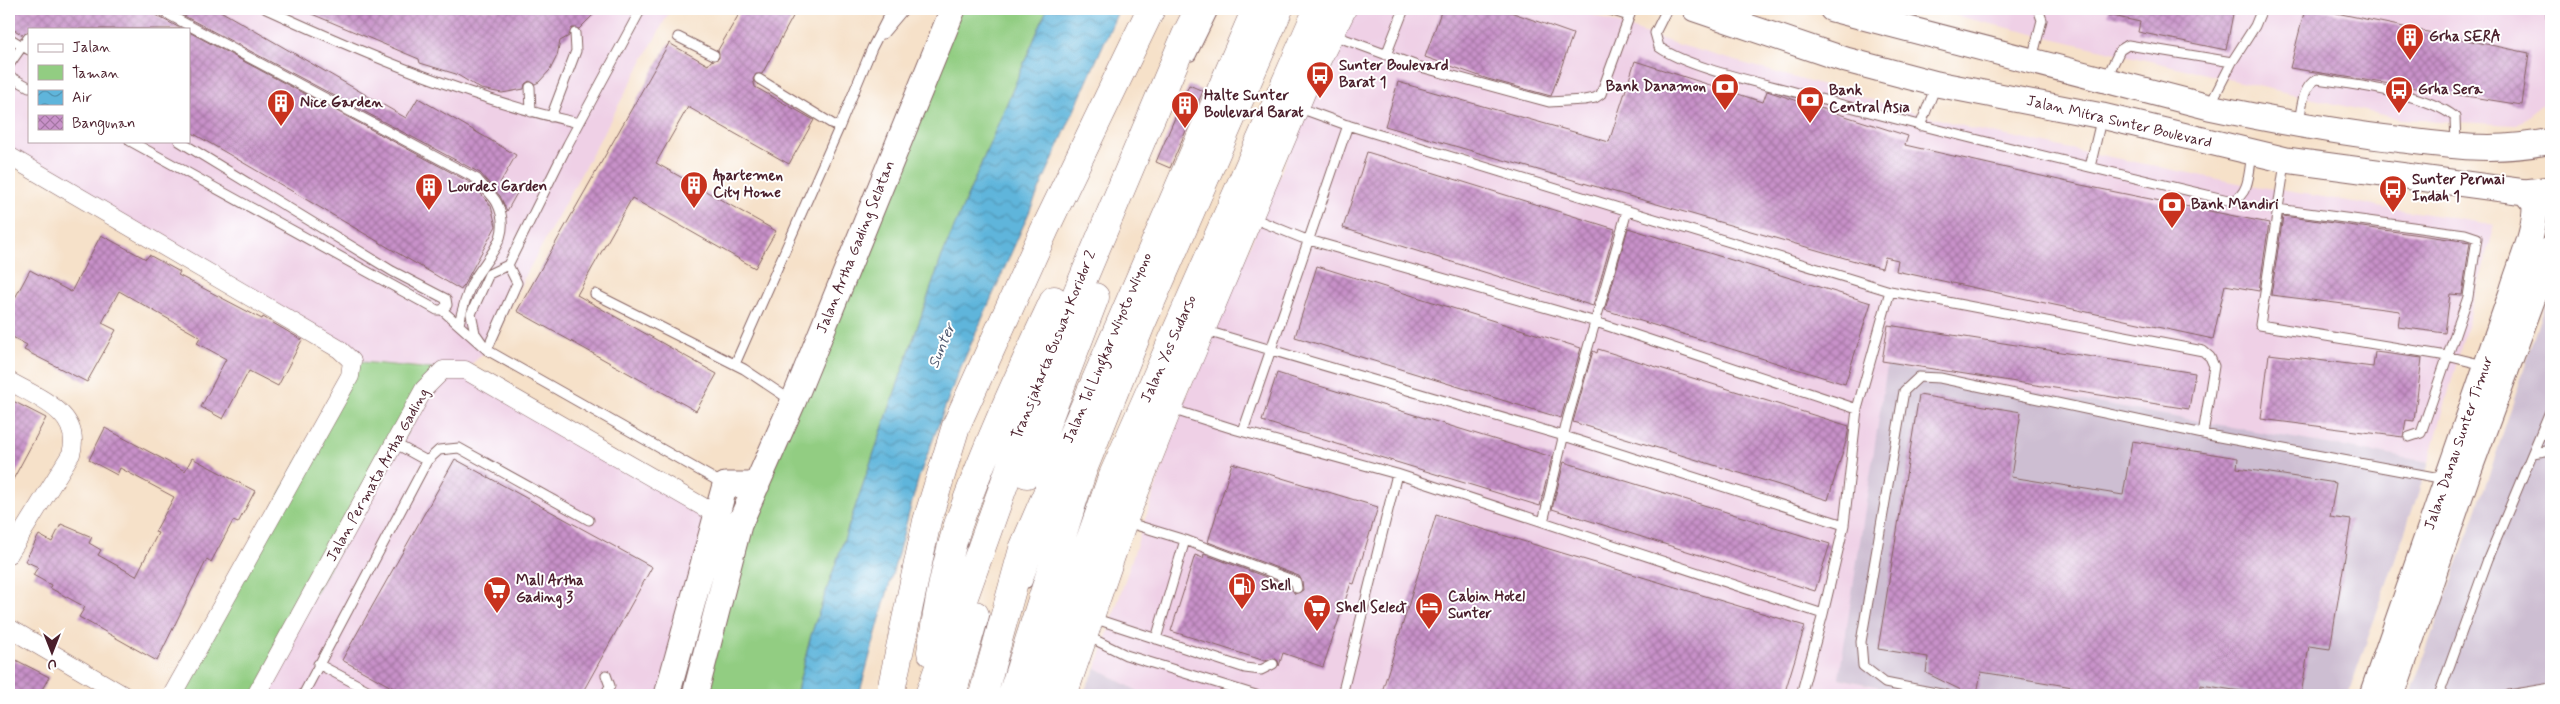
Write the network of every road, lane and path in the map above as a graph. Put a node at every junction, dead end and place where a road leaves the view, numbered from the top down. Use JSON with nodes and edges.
{"nodes":[{"id":1,"x":158,"y":9,"type":"edge"},
{"id":2,"x":266,"y":9,"type":"edge"},
{"id":3,"x":641,"y":9,"type":"edge"},
{"id":4,"x":892,"y":9,"type":"edge"},
{"id":5,"x":904,"y":9,"type":"edge"},
{"id":6,"x":953,"y":9,"type":"edge"},
{"id":7,"x":1151,"y":9,"type":"edge"},
{"id":8,"x":1182,"y":9,"type":"edge"},
{"id":9,"x":1198,"y":9,"type":"edge"},
{"id":10,"x":1214,"y":9,"type":"edge"},
{"id":11,"x":1218,"y":9,"type":"edge"},
{"id":12,"x":1256,"y":9,"type":"edge"},
{"id":13,"x":1267,"y":9,"type":"edge"},
{"id":14,"x":1279,"y":9,"type":"edge"},
{"id":15,"x":1342,"y":9,"type":"edge"},
{"id":16,"x":1404,"y":9,"type":"edge"},
{"id":17,"x":1607,"y":9,"type":"edge"},
{"id":18,"x":1667,"y":9,"type":"edge"},
{"id":19,"x":1695,"y":9,"type":"edge"},
{"id":20,"x":1834,"y":9,"type":"edge"},
{"id":21,"x":2038,"y":9,"type":"edge"},
{"id":22,"x":2262,"y":9,"type":"edge"},
{"id":23,"x":2551,"y":9,"type":"edge"},
{"id":24,"x":1631,"y":12,"type":"edge"},
{"id":25,"x":2551,"y":17,"type":"edge"},
{"id":26,"x":1900,"y":18,"type":"edge"},
{"id":27,"x":1323,"y":21,"type":"edge"},
{"id":28,"x":575,"y":33,"type":"dead end"},
{"id":29,"x":678,"y":37,"type":"dead end"},
{"id":30,"x":9,"y":38,"type":"edge"},
{"id":31,"x":28,"y":38,"type":"edge"},
{"id":32,"x":26,"y":48,"type":"edge"},
{"id":33,"x":872,"y":48,"type":"junction"},
{"id":34,"x":714,"y":55,"type":"dead end"},
{"id":35,"x":1386,"y":55,"type":"junction"},
{"id":36,"x":1246,"y":58,"type":"dead end"},
{"id":37,"x":1189,"y":61,"type":"dead end"},
{"id":38,"x":2031,"y":62,"type":"junction"},
{"id":39,"x":2232,"y":62,"type":"junction"},
{"id":40,"x":9,"y":65,"type":"edge"},
{"id":41,"x":9,"y":76,"type":"edge"},
{"id":42,"x":760,"y":79,"type":"dead end"},
{"id":43,"x":2105,"y":80,"type":"junction"},
{"id":44,"x":1937,"y":84,"type":"junction"},
{"id":45,"x":28,"y":86,"type":"edge"},
{"id":46,"x":530,"y":87,"type":"dead end"},
{"id":47,"x":1296,"y":107,"type":"junction"},
{"id":48,"x":2209,"y":107,"type":"junction"},
{"id":49,"x":531,"y":112,"type":"junction"},
{"id":50,"x":2102,"y":116,"type":"junction"},
{"id":51,"x":2253,"y":116,"type":"junction"},
{"id":52,"x":551,"y":117,"type":"junction"},
{"id":53,"x":579,"y":123,"type":"junction"},
{"id":54,"x":2298,"y":124,"type":"junction"},
{"id":55,"x":1348,"y":126,"type":"junction"},
{"id":56,"x":1920,"y":126,"type":"junction"},
{"id":57,"x":840,"y":128,"type":"junction"},
{"id":58,"x":1212,"y":136,"type":"dead end"},
{"id":59,"x":2201,"y":140,"type":"junction"},
{"id":60,"x":2551,"y":141,"type":"edge"},
{"id":61,"x":132,"y":142,"type":"edge"},
{"id":62,"x":181,"y":142,"type":"edge"},
{"id":63,"x":2456,"y":147,"type":"junction"},
{"id":64,"x":2248,"y":151,"type":"junction"},
{"id":65,"x":9,"y":156,"type":"edge"},
{"id":66,"x":2286,"y":160,"type":"junction"},
{"id":67,"x":2090,"y":167,"type":"junction"},
{"id":68,"x":2551,"y":189,"type":"edge"},
{"id":69,"x":2525,"y":192,"type":"junction"},
{"id":70,"x":2277,"y":209,"type":"junction"},
{"id":71,"x":1627,"y":211,"type":"junction"},
{"id":72,"x":1250,"y":217,"type":"junction"},
{"id":73,"x":1305,"y":238,"type":"junction"},
{"id":74,"x":2551,"y":249,"type":"edge"},
{"id":75,"x":508,"y":265,"type":"junction"},
{"id":76,"x":1093,"y":284,"type":"dead end"},
{"id":77,"x":1890,"y":291,"type":"junction"},
{"id":78,"x":595,"y":294,"type":"dead end"},
{"id":79,"x":442,"y":310,"type":"junction"},
{"id":80,"x":1596,"y":322,"type":"junction"},
{"id":81,"x":459,"y":324,"type":"junction"},
{"id":82,"x":1140,"y":327,"type":"junction"},
{"id":83,"x":1202,"y":330,"type":"junction"},
{"id":84,"x":487,"y":350,"type":"junction"},
{"id":85,"x":1271,"y":350,"type":"junction"},
{"id":86,"x":2447,"y":356,"type":"junction"},
{"id":87,"x":735,"y":364,"type":"junction"},
{"id":88,"x":2487,"y":365,"type":"junction"},
{"id":89,"x":9,"y":381,"type":"edge"},
{"id":90,"x":794,"y":402,"type":"junction"},
{"id":91,"x":1099,"y":404,"type":"dead end"},
{"id":92,"x":1168,"y":408,"type":"junction"},
{"id":93,"x":1857,"y":409,"type":"junction"},
{"id":94,"x":2551,"y":409,"type":"edge"},
{"id":95,"x":1243,"y":431,"type":"junction"},
{"id":96,"x":2203,"y":434,"type":"junction"},
{"id":97,"x":1564,"y":436,"type":"junction"},
{"id":98,"x":2409,"y":437,"type":"dead end"},
{"id":99,"x":394,"y":443,"type":"junction"},
{"id":100,"x":2551,"y":450,"type":"edge"},
{"id":101,"x":2533,"y":454,"type":"junction"},
{"id":102,"x":427,"y":461,"type":"junction"},
{"id":103,"x":1397,"y":474,"type":"junction"},
{"id":104,"x":2456,"y":481,"type":"junction"},
{"id":105,"x":725,"y":485,"type":"junction"},
{"id":106,"x":753,"y":491,"type":"junction"},
{"id":107,"x":1061,"y":494,"type":"dead end"},
{"id":108,"x":715,"y":515,"type":"junction"},
{"id":109,"x":589,"y":520,"type":"dead end"},
{"id":110,"x":1123,"y":522,"type":"junction"},
{"id":111,"x":1543,"y":522,"type":"junction"},
{"id":112,"x":1844,"y":524,"type":"junction"},
{"id":113,"x":739,"y":525,"type":"junction"},
{"id":114,"x":1185,"y":540,"type":"junction"},
{"id":115,"x":9,"y":554,"type":"edge"},
{"id":116,"x":1297,"y":588,"type":"dead end"},
{"id":117,"x":1023,"y":595,"type":"dead end"},
{"id":118,"x":1823,"y":614,"type":"junction"},
{"id":119,"x":1088,"y":626,"type":"junction"},
{"id":120,"x":9,"y":628,"type":"edge"},
{"id":121,"x":1156,"y":639,"type":"junction"},
{"id":122,"x":318,"y":664,"type":"junction"},
{"id":123,"x":1273,"y":664,"type":"dead end"},
{"id":124,"x":606,"y":675,"type":"dead end"},
{"id":125,"x":2551,"y":688,"type":"edge"},
{"id":126,"x":890,"y":691,"type":"edge"},
{"id":127,"x":123,"y":695,"type":"edge"},
{"id":128,"x":172,"y":695,"type":"edge"},
{"id":129,"x":256,"y":695,"type":"edge"},
{"id":130,"x":303,"y":695,"type":"edge"},
{"id":131,"x":377,"y":695,"type":"edge"},
{"id":132,"x":605,"y":695,"type":"edge"},
{"id":133,"x":667,"y":695,"type":"edge"},
{"id":134,"x":695,"y":695,"type":"edge"},
{"id":135,"x":923,"y":695,"type":"edge"},
{"id":136,"x":930,"y":695,"type":"edge"},
{"id":137,"x":952,"y":695,"type":"edge"},
{"id":138,"x":983,"y":695,"type":"edge"},
{"id":139,"x":998,"y":695,"type":"edge"},
{"id":140,"x":1012,"y":695,"type":"edge"},
{"id":141,"x":1036,"y":695,"type":"edge"},
{"id":142,"x":1063,"y":695,"type":"edge"},
{"id":143,"x":1256,"y":695,"type":"edge"},
{"id":144,"x":1342,"y":695,"type":"edge"},
{"id":145,"x":1801,"y":695,"type":"edge"},
{"id":146,"x":1946,"y":695,"type":"edge"},
{"id":147,"x":2372,"y":695,"type":"edge"},
{"id":148,"x":2392,"y":695,"type":"edge"},
{"id":149,"x":2439,"y":695,"type":"edge"},
{"id":150,"x":2509,"y":695,"type":"edge"}],
"edges":[{"from":1,"to":81,"type":"lane"},
{"from":2,"to":49,"type":"lane"},
{"from":3,"to":53,"type":"lane"},
{"from":4,"to":33,"type":"lane"},
{"from":5,"to":33,"type":"lane"},
{"from":6,"to":90,"type":"main road","name":"Jalan Artha Gading Selatan"},
{"from":7,"to":126,"type":"highway"},
{"from":8,"to":135,"type":"highway"},
{"from":9,"to":136,"type":"highway"},
{"from":10,"to":37,"type":"lane"},
{"from":11,"to":137,"type":"highway","name":"Jalan Tol Lingkar Wiyoto Wiyono"},
{"from":12,"to":138,"type":"highway","name":"Jalan Tol Lingkar Wiyoto Wiyono"},
{"from":13,"to":36,"type":"lane"},
{"from":14,"to":82,"type":"highway"},
{"from":15,"to":27,"type":"highway"},
{"from":16,"to":35,"type":"lane"},
{"from":17,"to":24,"type":"lane"},
{"from":18,"to":56,"type":"lane"},
{"from":19,"to":44,"type":"main road","name":"Jalan Mitra Sunter Boulevard"},
{"from":20,"to":26,"type":"main road"},
{"from":21,"to":38,"type":"lane"},
{"from":22,"to":39,"type":"lane"},
{"from":23,"to":25,"type":"lane"},
{"from":24,"to":35,"type":"lane"},
{"from":26,"to":38,"type":"main road"},
{"from":27,"to":35,"type":"lane"},
{"from":27,"to":47,"type":"highway"},
{"from":27,"to":141,"type":"highway","name":"Jalan Yos Sudarso"},
{"from":28,"to":52,"type":"lane"},
{"from":29,"to":34,"type":"lane"},
{"from":30,"to":32,"type":"lane"},
{"from":31,"to":32,"type":"lane"},
{"from":32,"to":40,"type":"lane"},
{"from":33,"to":57,"type":"lane"},
{"from":38,"to":43,"type":"main road"},
{"from":39,"to":43,"type":"lane"},
{"from":39,"to":48,"type":"lane"},
{"from":41,"to":45,"type":"lane"},
{"from":42,"to":57,"type":"lane"},
{"from":43,"to":48,"type":"main road"},
{"from":44,"to":50,"type":"main road","name":"Jalan Mitra Sunter Boulevard"},
{"from":44,"to":56,"type":"lane"},
{"from":46,"to":49,"type":"lane"},
{"from":47,"to":55,"type":"lane"},
{"from":47,"to":72,"type":"highway"},
{"from":48,"to":51,"type":"main road"},
{"from":48,"to":59,"type":"main road"},
{"from":49,"to":52,"type":"lane"},
{"from":50,"to":59,"type":"main road","name":"Jalan Mitra Sunter Boulevard"},
{"from":50,"to":67,"type":"lane"},
{"from":51,"to":54,"type":"main road"},
{"from":51,"to":64,"type":"main road"},
{"from":52,"to":53,"type":"lane"},
{"from":53,"to":75,"type":"lane"},
{"from":54,"to":63,"type":"main road"},
{"from":54,"to":63,"type":"lane"},
{"from":55,"to":71,"type":"lane"},
{"from":55,"to":73,"type":"lane"},
{"from":56,"to":67,"type":"lane"},
{"from":57,"to":87,"type":"lane"},
{"from":58,"to":91,"type":"lane"},
{"from":59,"to":64,"type":"main road","name":"Jalan Mitra Sunter Boulevard"},
{"from":60,"to":63,"type":"main road"},
{"from":61,"to":79,"type":"lane"},
{"from":62,"to":79,"type":"lane"},
{"from":64,"to":66,"type":"main road","name":"Jalan Mitra Sunter Boulevard"},
{"from":64,"to":67,"type":"lane"},
{"from":65,"to":128,"type":"street"},
{"from":66,"to":69,"type":"main road","name":"Jalan Mitra Sunter Boulevard"},
{"from":66,"to":70,"type":"lane"},
{"from":68,"to":69,"type":"main road","name":"Jalan Mitra Sunter Boulevard"},
{"from":69,"to":88,"type":"main road","name":"Jalan Danau Sunter Timur"},
{"from":70,"to":86,"type":"lane"},
{"from":70,"to":86,"type":"lane"},
{"from":71,"to":77,"type":"lane"},
{"from":71,"to":80,"type":"lane"},
{"from":72,"to":73,"type":"lane"},
{"from":72,"to":83,"type":"highway"},
{"from":73,"to":80,"type":"lane"},
{"from":73,"to":85,"type":"lane"},
{"from":74,"to":104,"type":"main road","name":"Jalan Danau Sunter Timur"},
{"from":75,"to":84,"type":"lane"},
{"from":75,"to":84,"type":"lane"},
{"from":76,"to":136,"type":"lane","name":"Transjakarta Busway Koridor 2"},
{"from":77,"to":93,"type":"lane"},
{"from":77,"to":96,"type":"lane"},
{"from":78,"to":87,"type":"lane"},
{"from":79,"to":81,"type":"lane"},
{"from":80,"to":93,"type":"lane"},
{"from":80,"to":97,"type":"lane"},
{"from":81,"to":84,"type":"lane"},
{"from":82,"to":139,"type":"highway"},
{"from":82,"to":140,"type":"highway"},
{"from":83,"to":85,"type":"lane"},
{"from":83,"to":92,"type":"highway"},
{"from":84,"to":105,"type":"lane"},
{"from":85,"to":95,"type":"lane"},
{"from":85,"to":97,"type":"lane"},
{"from":86,"to":88,"type":"lane"},
{"from":86,"to":98,"type":"lane"},
{"from":87,"to":90,"type":"lane"},
{"from":88,"to":104,"type":"main road","name":"Jalan Danau Sunter Timur"},
{"from":89,"to":115,"type":"street"},
{"from":90,"to":106,"type":"main road","name":"Jalan Artha Gading Selatan"},
{"from":92,"to":95,"type":"lane"},
{"from":92,"to":110,"type":"highway"},
{"from":93,"to":112,"type":"lane"},
{"from":94,"to":101,"type":"lane"},
{"from":95,"to":103,"type":"lane"},
{"from":96,"to":104,"type":"lane"},
{"from":96,"to":146,"type":"lane"},
{"from":97,"to":111,"type":"lane"},
{"from":97,"to":112,"type":"lane"},
{"from":99,"to":102,"type":"lane"},
{"from":99,"to":108,"type":"street","name":"Jalan Permata Artha Gading"},
{"from":99,"to":129,"type":"street","name":"Jalan Permata Artha Gading"},
{"from":100,"to":101,"type":"lane"},
{"from":101,"to":149,"type":"lane"},
{"from":102,"to":109,"type":"lane"},
{"from":102,"to":122,"type":"lane"},
{"from":103,"to":111,"type":"lane"},
{"from":103,"to":144,"type":"lane"},
{"from":104,"to":147,"type":"main road","name":"Jalan Danau Sunter Timur"},
{"from":104,"to":148,"type":"main road","name":"Jalan Danau Sunter Timur"},
{"from":105,"to":106,"type":"main road"},
{"from":105,"to":108,"type":"main road"},
{"from":106,"to":113,"type":"main road","name":"Jalan Artha Gading Selatan"},
{"from":107,"to":117,"type":"lane"},
{"from":108,"to":113,"type":"street","name":"Jalan Permata Artha Gading"},
{"from":108,"to":133,"type":"main road"},
{"from":110,"to":114,"type":"lane"},
{"from":110,"to":119,"type":"highway"},
{"from":111,"to":118,"type":"lane"},
{"from":112,"to":118,"type":"lane"},
{"from":113,"to":134,"type":"main road","name":"Jalan Artha Gading Selatan"},
{"from":114,"to":116,"type":"lane"},
{"from":114,"to":121,"type":"lane"},
{"from":118,"to":145,"type":"lane"},
{"from":119,"to":121,"type":"lane"},
{"from":119,"to":142,"type":"highway"},
{"from":119,"to":143,"type":"lane"},
{"from":120,"to":127,"type":"street"},
{"from":121,"to":123,"type":"lane"},
{"from":122,"to":130,"type":"lane"},
{"from":122,"to":131,"type":"lane"},
{"from":124,"to":132,"type":"lane"},
{"from":125,"to":150,"type":"lane"}]}
